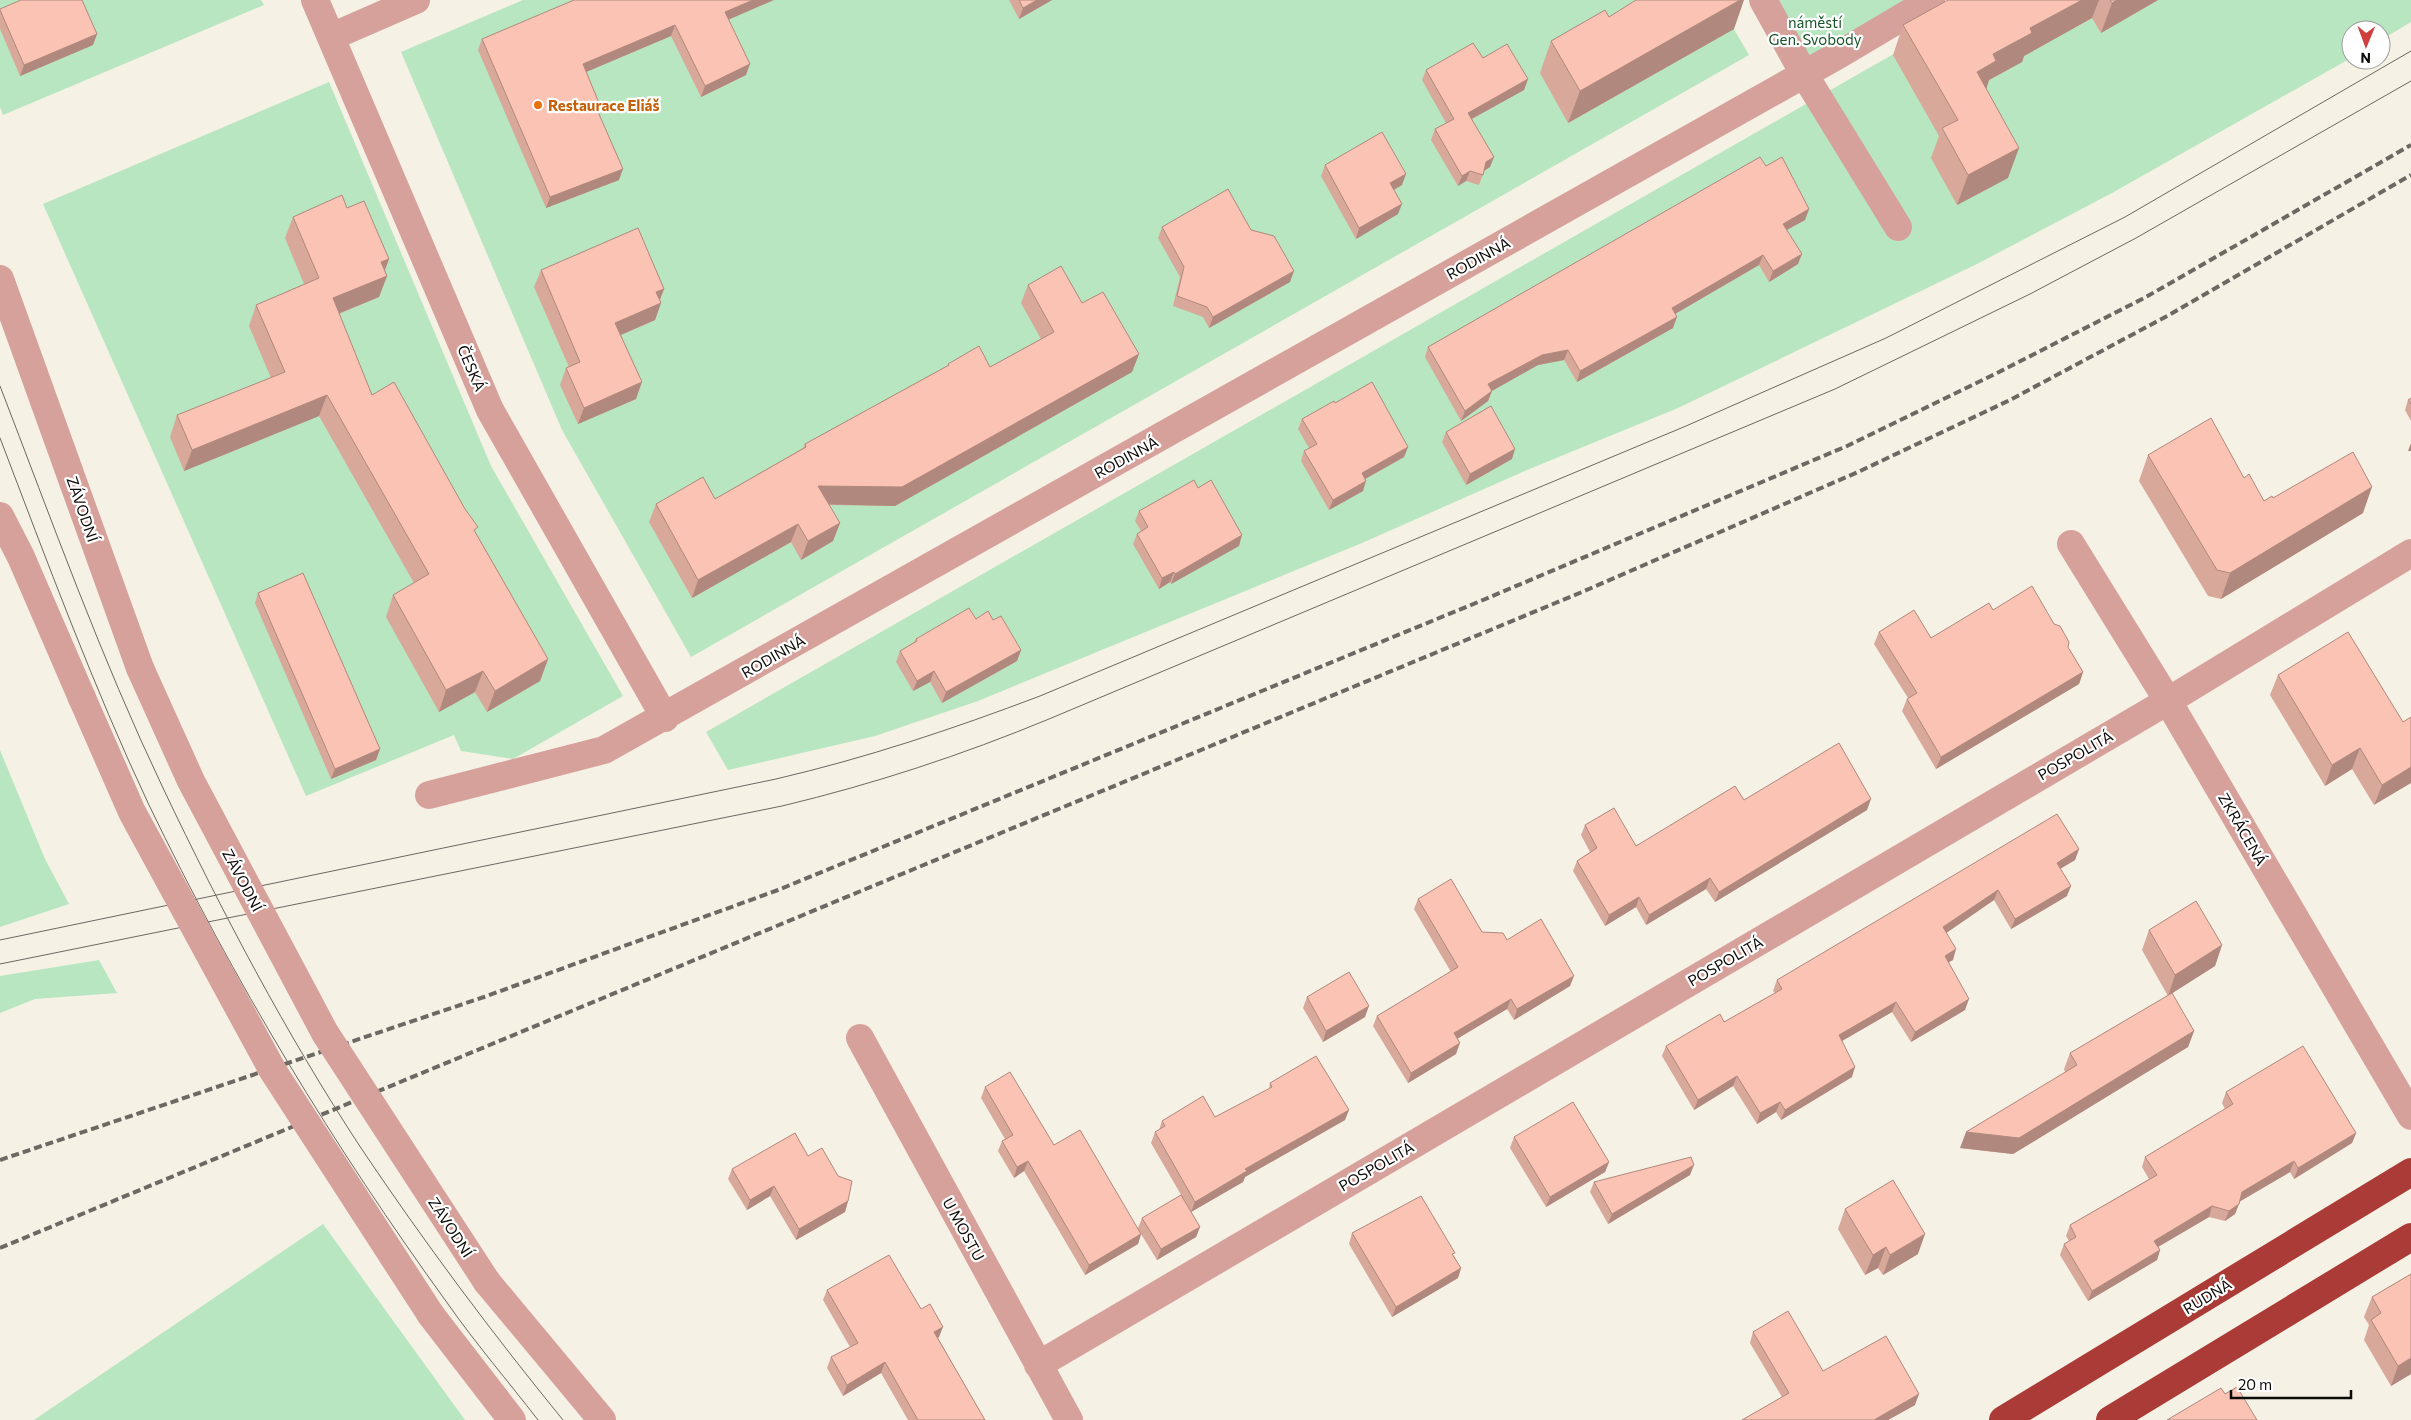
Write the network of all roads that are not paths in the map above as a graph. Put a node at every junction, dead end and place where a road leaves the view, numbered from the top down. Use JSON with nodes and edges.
{"nodes":[{"id":1,"x":315,"y":0,"type":"edge"},
{"id":2,"x":416,"y":0,"type":"edge"},
{"id":3,"x":1762,"y":0,"type":"edge"},
{"id":4,"x":1931,"y":0,"type":"edge"},
{"id":5,"x":331,"y":37,"type":"junction"},
{"id":6,"x":1804,"y":74,"type":"junction"},
{"id":7,"x":1898,"y":227,"type":"dead end"},
{"id":8,"x":0,"y":279,"type":"edge"},
{"id":9,"x":0,"y":516,"type":"edge"},
{"id":10,"x":2071,"y":544,"type":"dead end"},
{"id":11,"x":2411,"y":553,"type":"edge"},
{"id":12,"x":2168,"y":700,"type":"junction"},
{"id":13,"x":665,"y":718,"type":"junction"},
{"id":14,"x":429,"y":795,"type":"dead end"},
{"id":15,"x":860,"y":1038,"type":"dead end"},
{"id":16,"x":2411,"y":1116,"type":"edge"},
{"id":17,"x":2411,"y":1172,"type":"edge"},
{"id":18,"x":2411,"y":1237,"type":"edge"},
{"id":19,"x":1038,"y":1365,"type":"junction"},
{"id":20,"x":512,"y":1420,"type":"edge"},
{"id":21,"x":602,"y":1420,"type":"edge"},
{"id":22,"x":1069,"y":1420,"type":"edge"},
{"id":23,"x":2003,"y":1420,"type":"edge"},
{"id":24,"x":2110,"y":1420,"type":"edge"}],
"edges":[{"from":1,"to":5,"type":"street","name":"ČESKÁ"},
{"from":2,"to":5,"type":"street"},
{"from":3,"to":6,"type":"street"},
{"from":4,"to":6,"type":"street","name":"RODINNÁ"},
{"from":5,"to":13,"type":"street","name":"ČESKÁ"},
{"from":6,"to":7,"type":"street"},
{"from":6,"to":13,"type":"street","name":"RODINNÁ"},
{"from":8,"to":21,"type":"street","name":"ZÁVODNÍ","bridge":true},
{"from":9,"to":20,"type":"street","bridge":true},
{"from":10,"to":12,"type":"street","name":"ZKRÁCENÁ"},
{"from":11,"to":12,"type":"street","name":"POSPOLITÁ"},
{"from":12,"to":16,"type":"street","name":"ZKRÁCENÁ"},
{"from":12,"to":19,"type":"street","name":"POSPOLITÁ"},
{"from":13,"to":14,"type":"street","name":"RODINNÁ"},
{"from":15,"to":19,"type":"street","name":"U MOSTU"},
{"from":17,"to":23,"type":"highway","name":"RUDNÁ"},
{"from":18,"to":24,"type":"highway"},
{"from":19,"to":22,"type":"street","name":"U MOSTU"}]}
